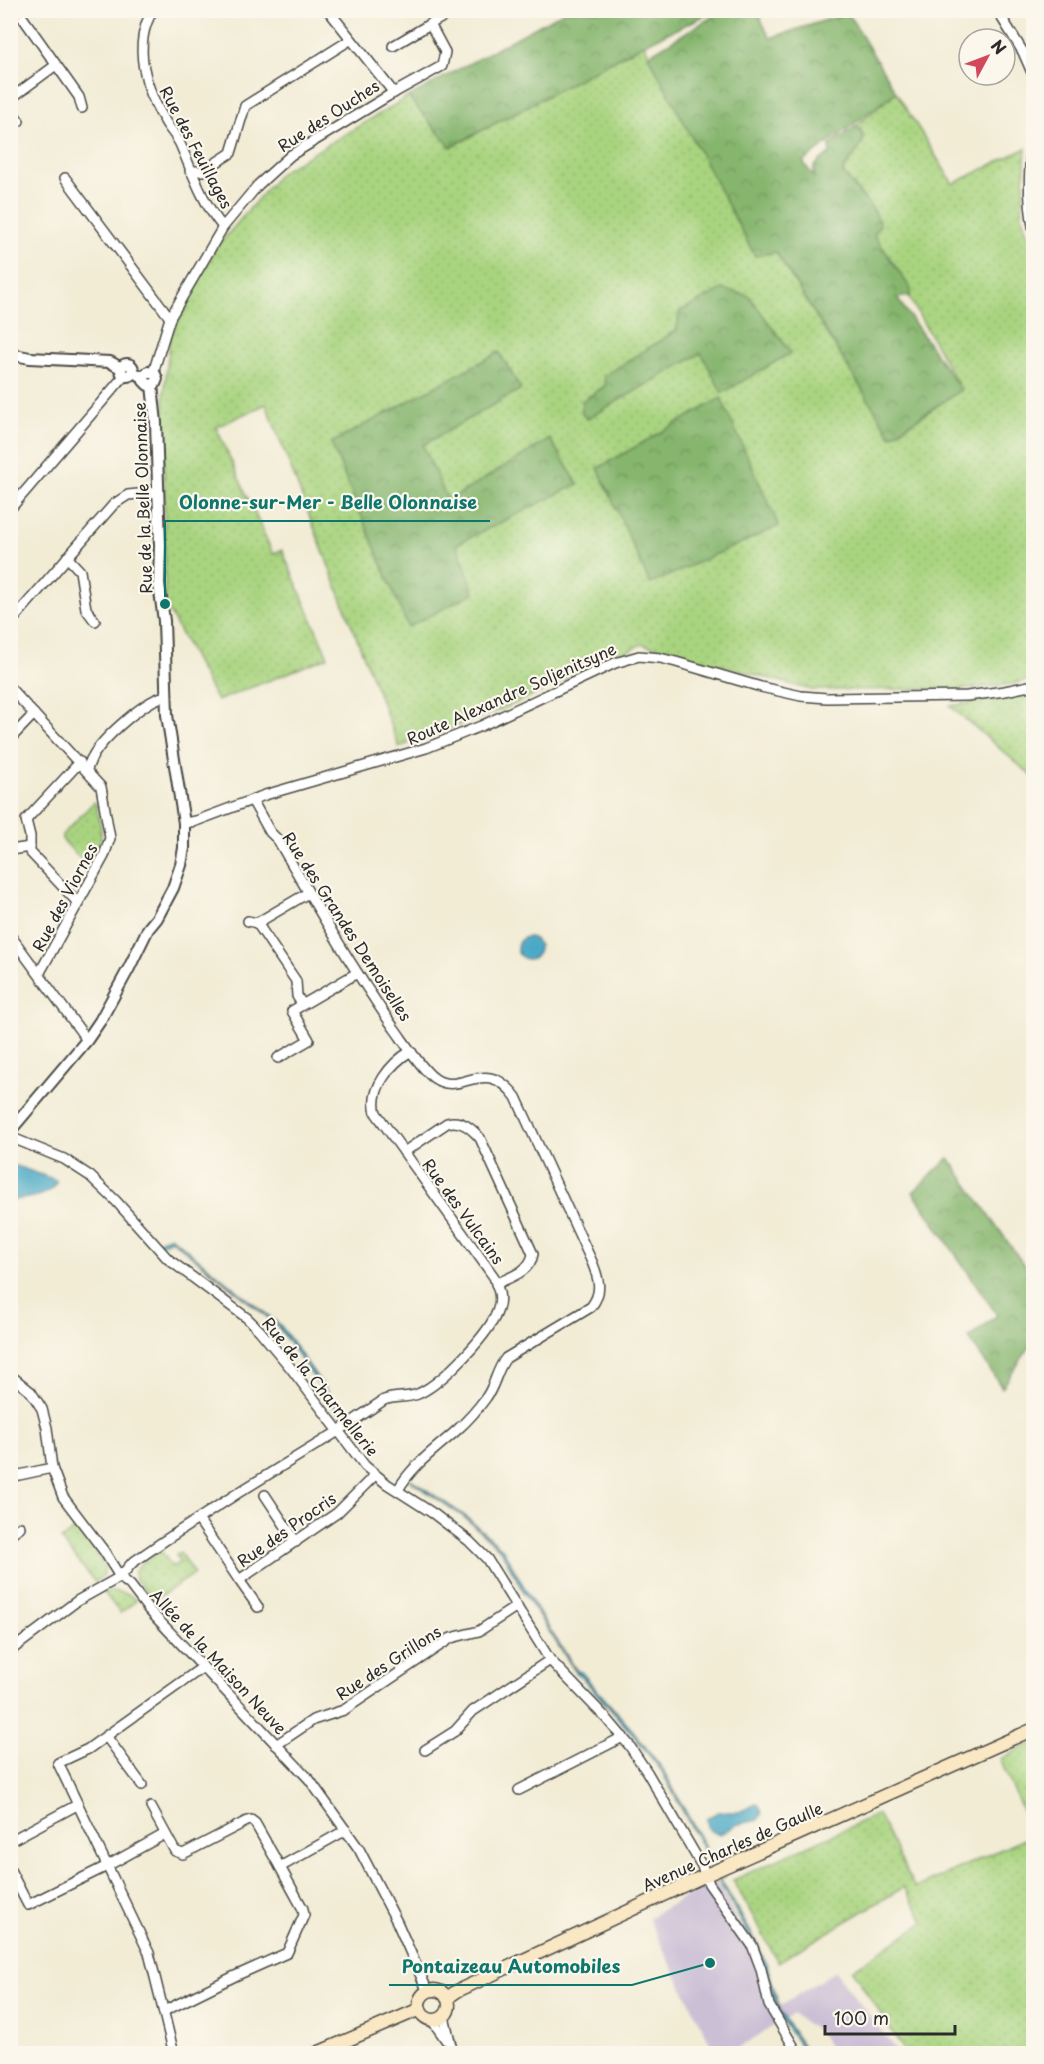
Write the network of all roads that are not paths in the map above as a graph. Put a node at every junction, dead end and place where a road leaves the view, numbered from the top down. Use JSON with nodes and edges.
{"nodes":[{"id":1,"x":153,"y":10,"type":"edge"},
{"id":2,"x":327,"y":10,"type":"edge"},
{"id":3,"x":455,"y":10,"type":"edge"},
{"id":4,"x":997,"y":10,"type":"edge"},
{"id":5,"x":19,"y":11,"type":"edge"},
{"id":6,"x":10,"y":17,"type":"edge"},
{"id":7,"x":430,"y":24,"type":"junction"},
{"id":8,"x":350,"y":40,"type":"junction"},
{"id":9,"x":393,"y":46,"type":"dead end"},
{"id":10,"x":56,"y":65,"type":"junction"},
{"id":11,"x":1034,"y":77,"type":"edge"},
{"id":12,"x":394,"y":93,"type":"junction"},
{"id":13,"x":10,"y":99,"type":"edge"},
{"id":14,"x":82,"y":108,"type":"dead end"},
{"id":15,"x":10,"y":109,"type":"edge"},
{"id":16,"x":19,"y":121,"type":"dead end"},
{"id":17,"x":1034,"y":124,"type":"edge"},
{"id":18,"x":190,"y":171,"type":"junction"},
{"id":19,"x":65,"y":178,"type":"dead end"},
{"id":20,"x":223,"y":227,"type":"junction"},
{"id":21,"x":1034,"y":231,"type":"edge"},
{"id":22,"x":170,"y":318,"type":"junction"},
{"id":23,"x":10,"y":354,"type":"edge"},
{"id":24,"x":126,"y":372,"type":"junction"},
{"id":25,"x":150,"y":378,"type":"junction"},
{"id":26,"x":158,"y":492,"type":"junction"},
{"id":27,"x":10,"y":508,"type":"edge"},
{"id":28,"x":67,"y":557,"type":"junction"},
{"id":29,"x":95,"y":621,"type":"dead end"},
{"id":30,"x":10,"y":623,"type":"edge"},
{"id":31,"x":1034,"y":685,"type":"edge"},
{"id":32,"x":10,"y":688,"type":"edge"},
{"id":33,"x":166,"y":696,"type":"junction"},
{"id":34,"x":34,"y":714,"type":"junction"},
{"id":35,"x":10,"y":739,"type":"edge"},
{"id":36,"x":83,"y":766,"type":"junction"},
{"id":37,"x":252,"y":800,"type":"junction"},
{"id":38,"x":184,"y":823,"type":"junction"},
{"id":39,"x":30,"y":847,"type":"junction"},
{"id":40,"x":10,"y":850,"type":"edge"},
{"id":41,"x":308,"y":893,"type":"junction"},
{"id":42,"x":79,"y":904,"type":"junction"},
{"id":43,"x":10,"y":935,"type":"edge"},
{"id":44,"x":357,"y":973,"type":"junction"},
{"id":45,"x":39,"y":974,"type":"junction"},
{"id":46,"x":302,"y":1004,"type":"junction"},
{"id":47,"x":87,"y":1040,"type":"junction"},
{"id":48,"x":411,"y":1051,"type":"junction"},
{"id":49,"x":278,"y":1058,"type":"dead end"},
{"id":50,"x":10,"y":1131,"type":"edge"},
{"id":51,"x":10,"y":1137,"type":"edge"},
{"id":52,"x":404,"y":1152,"type":"junction"},
{"id":53,"x":496,"y":1284,"type":"junction"},
{"id":54,"x":10,"y":1375,"type":"edge"},
{"id":55,"x":338,"y":1432,"type":"junction"},
{"id":56,"x":52,"y":1468,"type":"junction"},
{"id":57,"x":375,"y":1475,"type":"junction"},
{"id":58,"x":10,"y":1477,"type":"edge"},
{"id":59,"x":398,"y":1490,"type":"junction"},
{"id":60,"x":265,"y":1495,"type":"dead end"},
{"id":61,"x":198,"y":1519,"type":"junction"},
{"id":62,"x":20,"y":1527,"type":"dead end"},
{"id":63,"x":10,"y":1534,"type":"edge"},
{"id":64,"x":296,"y":1542,"type":"junction"},
{"id":65,"x":120,"y":1577,"type":"junction"},
{"id":66,"x":239,"y":1580,"type":"junction"},
{"id":67,"x":517,"y":1606,"type":"junction"},
{"id":68,"x":258,"y":1607,"type":"dead end"},
{"id":69,"x":10,"y":1651,"type":"edge"},
{"id":70,"x":550,"y":1660,"type":"junction"},
{"id":71,"x":203,"y":1666,"type":"junction"},
{"id":72,"x":1034,"y":1729,"type":"edge"},
{"id":73,"x":106,"y":1736,"type":"junction"},
{"id":74,"x":623,"y":1737,"type":"junction"},
{"id":75,"x":276,"y":1745,"type":"junction"},
{"id":76,"x":425,"y":1750,"type":"dead end"},
{"id":77,"x":142,"y":1785,"type":"dead end"},
{"id":78,"x":519,"y":1790,"type":"dead end"},
{"id":79,"x":77,"y":1805,"type":"junction"},
{"id":80,"x":151,"y":1807,"type":"dead end"},
{"id":81,"x":346,"y":1830,"type":"junction"},
{"id":82,"x":165,"y":1834,"type":"junction"},
{"id":83,"x":10,"y":1841,"type":"edge"},
{"id":84,"x":107,"y":1866,"type":"junction"},
{"id":85,"x":280,"y":1867,"type":"junction"},
{"id":86,"x":10,"y":1870,"type":"edge"},
{"id":87,"x":706,"y":1875,"type":"junction"},
{"id":88,"x":428,"y":1992,"type":"junction"},
{"id":89,"x":447,"y":1998,"type":"junction"},
{"id":90,"x":420,"y":2009,"type":"junction"},
{"id":91,"x":164,"y":2012,"type":"junction"},
{"id":92,"x":438,"y":2018,"type":"junction"},
{"id":93,"x":451,"y":2049,"type":"edge"},
{"id":94,"x":174,"y":2054,"type":"edge"},
{"id":95,"x":315,"y":2054,"type":"edge"},
{"id":96,"x":798,"y":2054,"type":"edge"}],
"edges":[{"from":1,"to":18,"type":"street","name":"Rue des Feuillages"},
{"from":2,"to":8,"type":"street","name":"Rue des Ouches"},
{"from":3,"to":7,"type":"street"},
{"from":4,"to":11,"type":"street"},
{"from":5,"to":6,"type":"main road"},
{"from":5,"to":10,"type":"street"},
{"from":7,"to":9,"type":"street"},
{"from":7,"to":12,"type":"street"},
{"from":8,"to":12,"type":"street","name":"Rue des Ouches"},
{"from":8,"to":18,"type":"street"},
{"from":10,"to":13,"type":"street"},
{"from":10,"to":14,"type":"street"},
{"from":12,"to":20,"type":"street","name":"Rue des Ouches"},
{"from":15,"to":16,"type":"street"},
{"from":17,"to":21,"type":"street"},
{"from":18,"to":20,"type":"street","name":"Rue des Feuillages"},
{"from":19,"to":22,"type":"street"},
{"from":20,"to":22,"type":"street","name":"Rue des Ouches"},
{"from":22,"to":25,"type":"street","name":"Rue des Ouches"},
{"from":23,"to":24,"type":"street"},
{"from":24,"to":25,"type":"street"},
{"from":24,"to":27,"type":"street"},
{"from":25,"to":26,"type":"street","name":"Rue de la Belle Olonnaise"},
{"from":26,"to":28,"type":"street"},
{"from":26,"to":33,"type":"street","name":"Rue de la Belle Olonnaise"},
{"from":28,"to":29,"type":"street"},
{"from":28,"to":30,"type":"street"},
{"from":31,"to":37,"type":"street","name":"Route Alexandre Soljenitsyne"},
{"from":32,"to":34,"type":"street","name":"Rue des Viornes"},
{"from":33,"to":36,"type":"street"},
{"from":33,"to":38,"type":"street","name":"Rue de la Belle Olonnaise"},
{"from":34,"to":35,"type":"street"},
{"from":34,"to":36,"type":"street","name":"Rue des Viornes"},
{"from":36,"to":39,"type":"street"},
{"from":36,"to":42,"type":"street","name":"Rue des Viornes"},
{"from":37,"to":38,"type":"street","name":"Route Alexandre Soljenitsyne"},
{"from":37,"to":41,"type":"street","name":"Rue des Grandes Demoiselles"},
{"from":38,"to":47,"type":"street","name":"Rue de la Belle Olonnaise"},
{"from":39,"to":40,"type":"street"},
{"from":39,"to":42,"type":"street"},
{"from":41,"to":44,"type":"street","name":"Rue des Grandes Demoiselles"},
{"from":41,"to":46,"type":"street"},
{"from":42,"to":45,"type":"street","name":"Rue des Viornes"},
{"from":43,"to":45,"type":"street"},
{"from":44,"to":46,"type":"street"},
{"from":44,"to":48,"type":"street","name":"Rue des Grandes Demoiselles"},
{"from":45,"to":47,"type":"street"},
{"from":46,"to":49,"type":"street"},
{"from":47,"to":50,"type":"street","name":"Rue de la Belle Olonnaise"},
{"from":48,"to":52,"type":"street","name":"Rue des Vulcains"},
{"from":48,"to":59,"type":"street","name":"Rue des Grandes Demoiselles"},
{"from":51,"to":55,"type":"street","name":"Rue de la Charmellerie"},
{"from":52,"to":53,"type":"street","name":"Rue des Vulcains"},
{"from":52,"to":53,"type":"street"},
{"from":53,"to":55,"type":"street","name":"Rue des Vulcains"},
{"from":54,"to":56,"type":"street","name":"Allée de la Maison Neuve"},
{"from":55,"to":57,"type":"street","name":"Rue de la Charmellerie"},
{"from":55,"to":61,"type":"street"},
{"from":56,"to":58,"type":"street"},
{"from":56,"to":65,"type":"street","name":"Allée de la Maison Neuve"},
{"from":57,"to":59,"type":"street","name":"Rue de la Charmellerie"},
{"from":57,"to":64,"type":"street","name":"Rue des Procris"},
{"from":59,"to":67,"type":"street","name":"Rue de la Charmellerie"},
{"from":60,"to":64,"type":"street"},
{"from":61,"to":65,"type":"street"},
{"from":61,"to":66,"type":"street","name":"Rue des Procris"},
{"from":62,"to":63,"type":"street"},
{"from":64,"to":66,"type":"street","name":"Rue des Procris"},
{"from":65,"to":69,"type":"street"},
{"from":65,"to":71,"type":"street","name":"Allée de la Maison Neuve"},
{"from":66,"to":68,"type":"street"},
{"from":67,"to":70,"type":"street","name":"Rue de la Charmellerie"},
{"from":67,"to":75,"type":"street","name":"Rue des Grillons"},
{"from":70,"to":74,"type":"street","name":"Rue de la Charmellerie"},
{"from":70,"to":76,"type":"street"},
{"from":71,"to":73,"type":"street"},
{"from":71,"to":75,"type":"street","name":"Allée de la Maison Neuve"},
{"from":72,"to":87,"type":"main road","name":"Avenue Charles de Gaulle"},
{"from":73,"to":77,"type":"street"},
{"from":73,"to":79,"type":"street"},
{"from":74,"to":78,"type":"street"},
{"from":74,"to":87,"type":"street","name":"Rue de la Charmellerie"},
{"from":75,"to":81,"type":"street","name":"Allée de la Maison Neuve"},
{"from":79,"to":83,"type":"street"},
{"from":79,"to":84,"type":"street"},
{"from":80,"to":82,"type":"street"},
{"from":81,"to":85,"type":"street"},
{"from":81,"to":88,"type":"street","name":"Allée de la Maison Neuve"},
{"from":82,"to":84,"type":"street"},
{"from":82,"to":85,"type":"street"},
{"from":84,"to":86,"type":"street"},
{"from":84,"to":91,"type":"street"},
{"from":85,"to":91,"type":"street"},
{"from":87,"to":89,"type":"main road","name":"Avenue Charles de Gaulle"},
{"from":87,"to":96,"type":"street","name":"Rue de la Charmellerie"},
{"from":88,"to":89,"type":"main road"},
{"from":88,"to":90,"type":"main road"},
{"from":89,"to":92,"type":"main road"},
{"from":90,"to":92,"type":"main road"},
{"from":90,"to":95,"type":"main road"},
{"from":91,"to":94,"type":"street"},
{"from":92,"to":93,"type":"street"}]}
